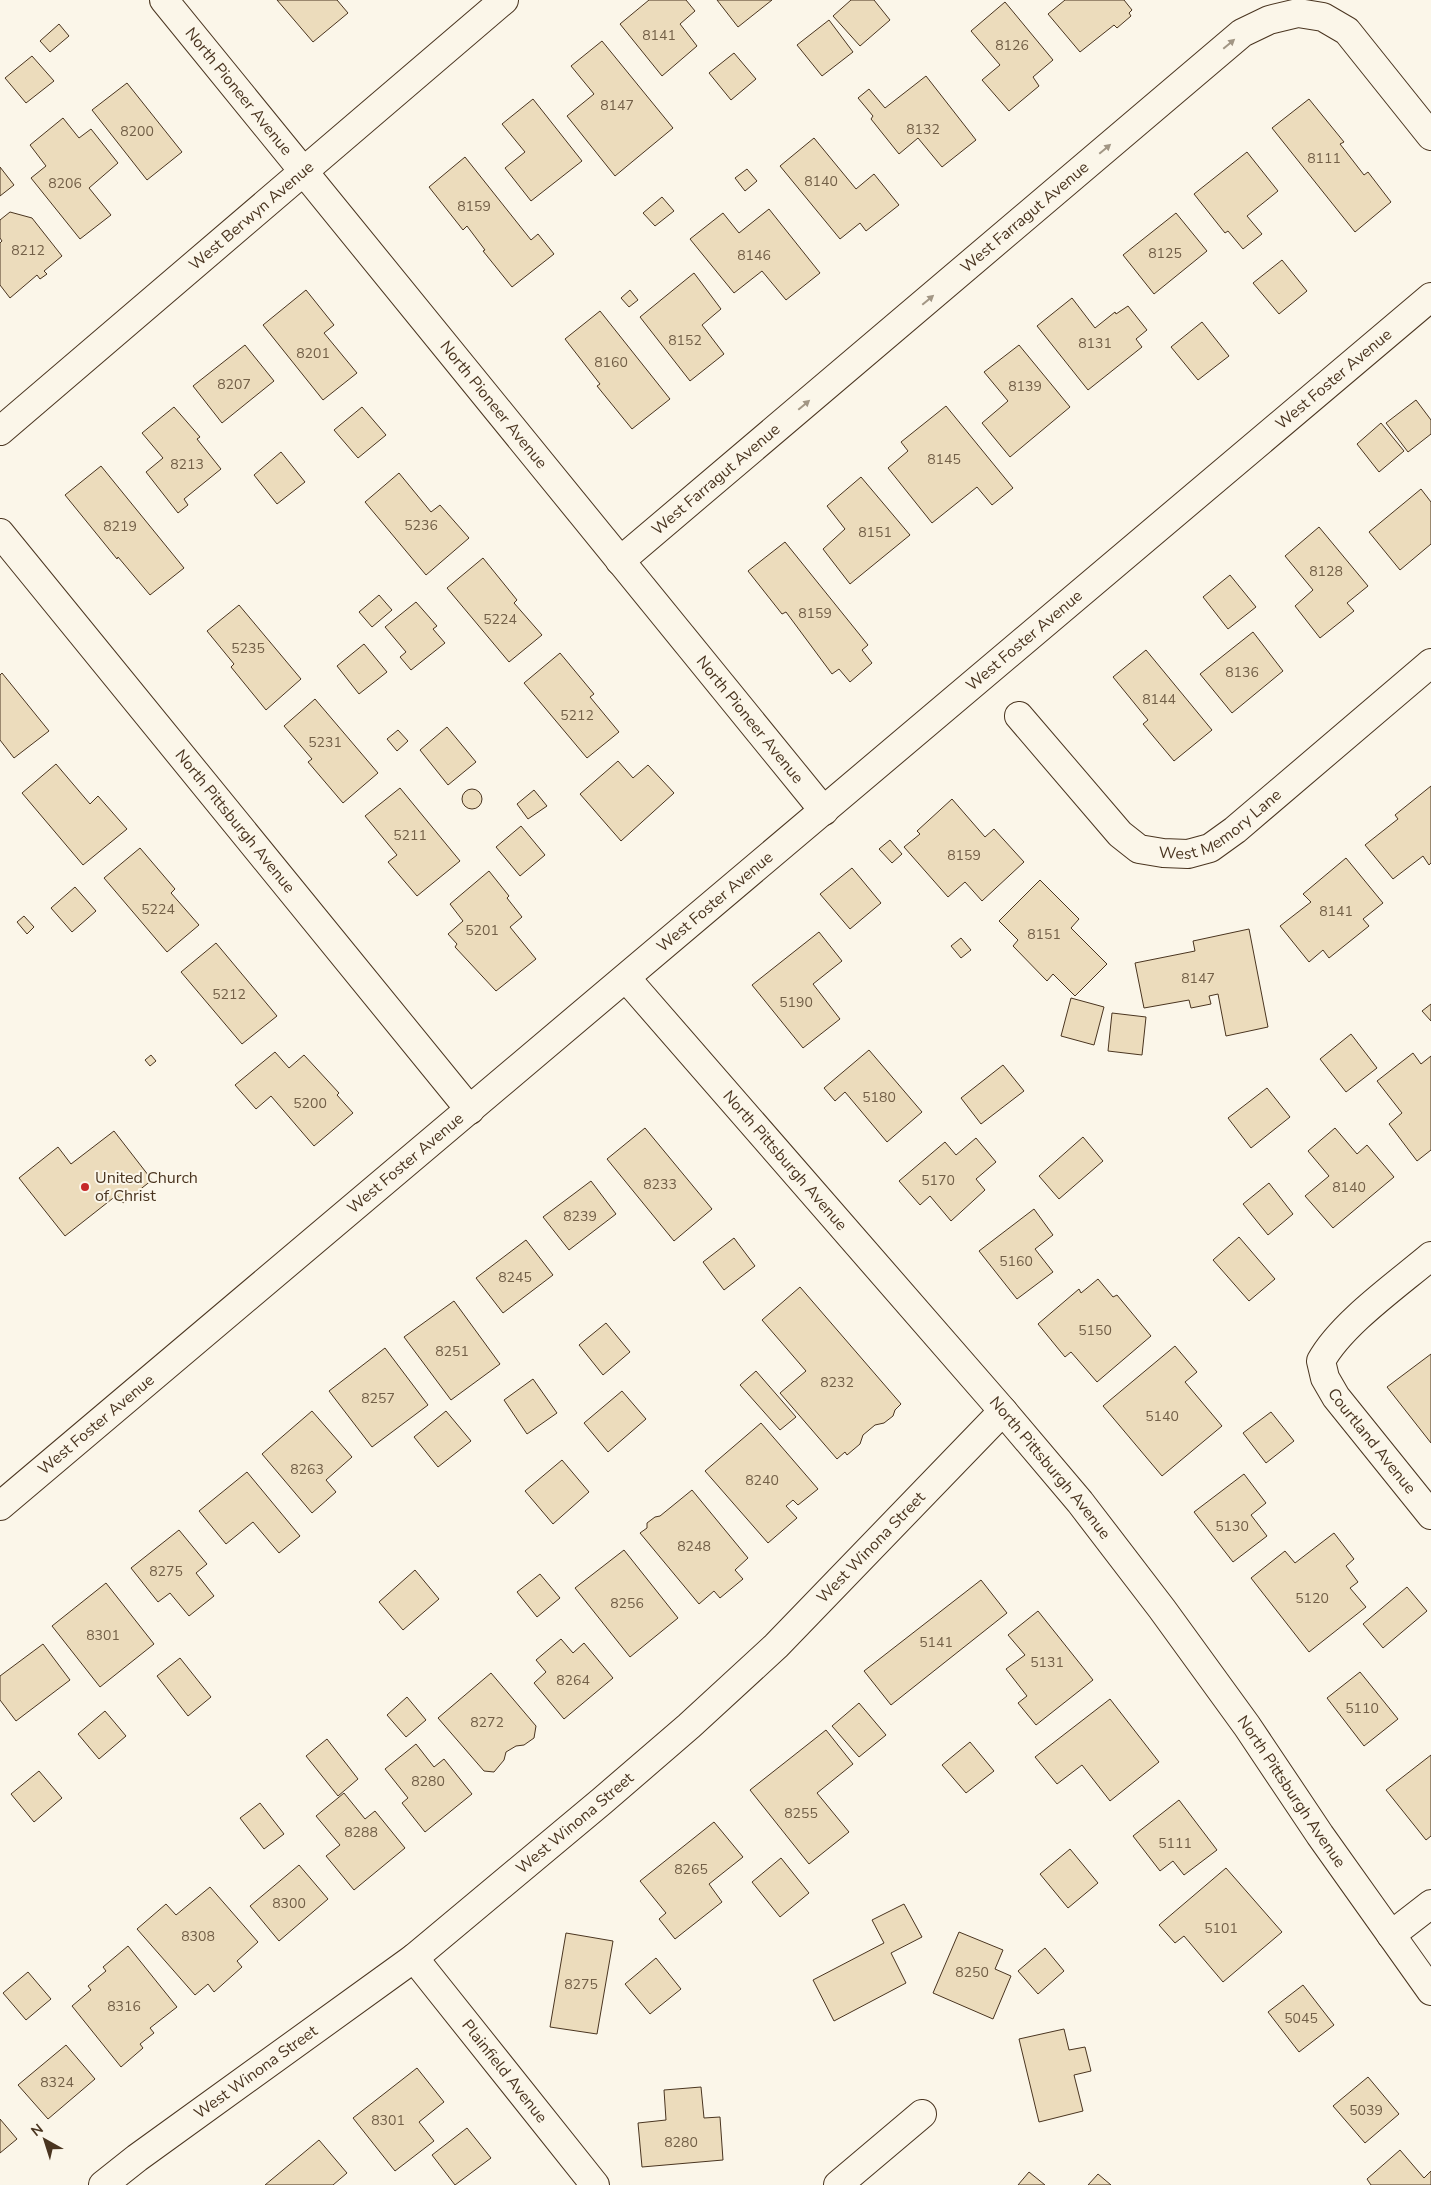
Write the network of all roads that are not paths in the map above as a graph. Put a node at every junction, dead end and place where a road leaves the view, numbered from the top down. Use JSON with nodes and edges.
{"nodes":[{"id":1,"x":164,"y":0,"type":"edge"},
{"id":2,"x":504,"y":0,"type":"edge"},
{"id":3,"x":1431,"y":136,"type":"edge"},
{"id":4,"x":304,"y":171,"type":"junction"},
{"id":5,"x":1431,"y":297,"type":"edge"},
{"id":6,"x":0,"y":431,"type":"edge"},
{"id":7,"x":0,"y":533,"type":"edge"},
{"id":8,"x":620,"y":561,"type":"junction"},
{"id":9,"x":1431,"y":663,"type":"edge"},
{"id":10,"x":1019,"y":716,"type":"dead end"},
{"id":11,"x":824,"y":811,"type":"junction"},
{"id":12,"x":626,"y":978,"type":"junction"},
{"id":13,"x":470,"y":1110,"type":"junction"},
{"id":14,"x":1431,"y":1256,"type":"edge"},
{"id":15,"x":1003,"y":1411,"type":"junction"},
{"id":16,"x":0,"y":1506,"type":"edge"},
{"id":17,"x":1431,"y":1516,"type":"edge"},
{"id":18,"x":1431,"y":1904,"type":"edge"},
{"id":19,"x":1391,"y":1935,"type":"junction"},
{"id":20,"x":414,"y":1958,"type":"junction"},
{"id":21,"x":1431,"y":1991,"type":"edge"},
{"id":22,"x":922,"y":2114,"type":"dead end"},
{"id":23,"x":103,"y":2185,"type":"edge"},
{"id":24,"x":595,"y":2185,"type":"edge"},
{"id":25,"x":838,"y":2185,"type":"edge"}],
"edges":[{"from":1,"to":4,"type":"street","name":"North Pioneer Avenue"},
{"from":2,"to":4,"type":"street","name":"West Berwyn Avenue"},
{"from":8,"to":3,"type":"street","name":"West Farragut Avenue","one_way":true},
{"from":4,"to":6,"type":"street","name":"West Berwyn Avenue"},
{"from":4,"to":8,"type":"street","name":"North Pioneer Avenue"},
{"from":5,"to":11,"type":"street","name":"West Foster Avenue"},
{"from":7,"to":13,"type":"street","name":"North Pittsburgh Avenue"},
{"from":8,"to":11,"type":"street","name":"North Pioneer Avenue"},
{"from":9,"to":10,"type":"street","name":"West Memory Lane"},
{"from":11,"to":12,"type":"street","name":"West Foster Avenue"},
{"from":12,"to":13,"type":"street","name":"West Foster Avenue"},
{"from":12,"to":15,"type":"street","name":"North Pittsburgh Avenue"},
{"from":13,"to":16,"type":"street","name":"West Foster Avenue"},
{"from":14,"to":17,"type":"street","name":"Courtland Avenue"},
{"from":15,"to":19,"type":"street","name":"North Pittsburgh Avenue"},
{"from":15,"to":20,"type":"street","name":"West Winona Street"},
{"from":18,"to":19,"type":"street"},
{"from":19,"to":21,"type":"street","name":"North Pittsburgh Avenue"},
{"from":20,"to":23,"type":"street","name":"West Winona Street"},
{"from":20,"to":24,"type":"street","name":"Plainfield Avenue"},
{"from":22,"to":25,"type":"street"}]}
